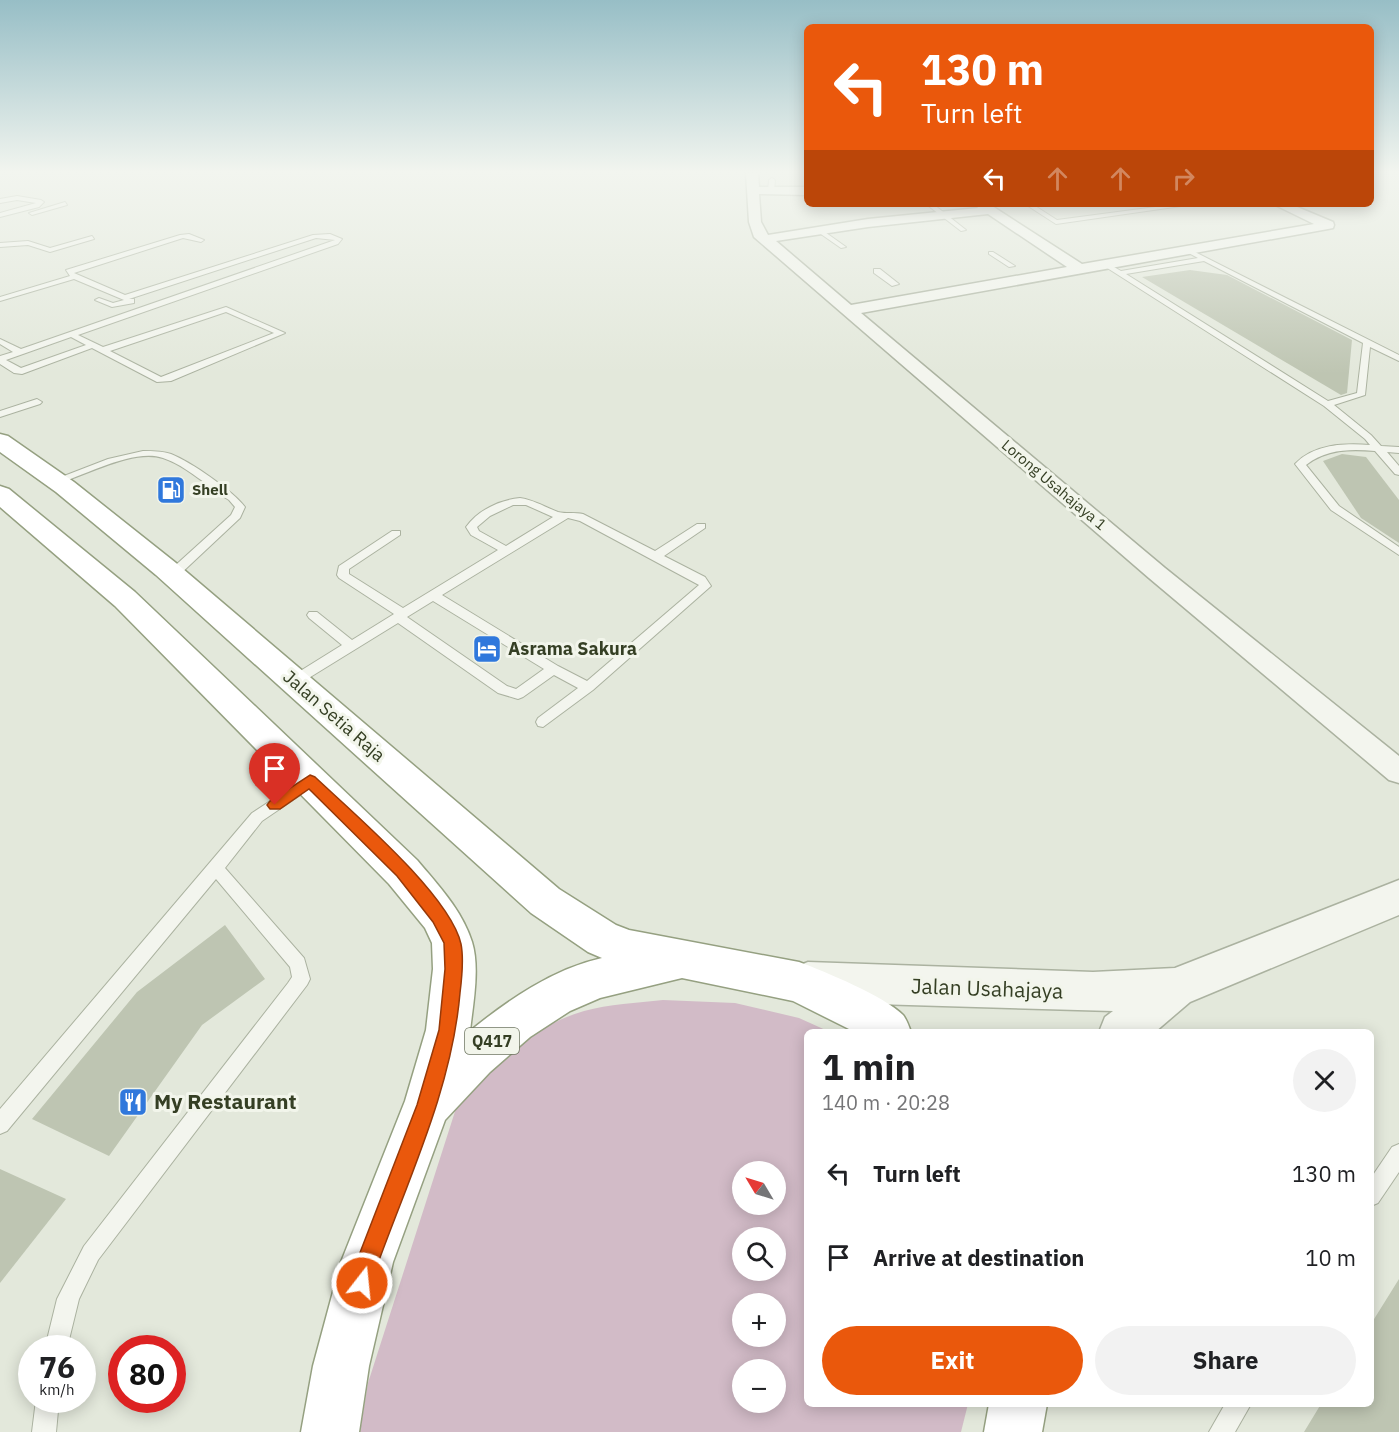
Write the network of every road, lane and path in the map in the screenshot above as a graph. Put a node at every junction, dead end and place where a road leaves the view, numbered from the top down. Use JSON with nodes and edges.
{"nodes":[{"id":1,"x":86,"y":240,"type":"edge"},
{"id":2,"x":170,"y":240,"type":"edge"},
{"id":3,"x":305,"y":240,"type":"edge"},
{"id":4,"x":337,"y":240,"type":"edge"},
{"id":5,"x":766,"y":240,"type":"edge"},
{"id":6,"x":833,"y":240,"type":"edge"},
{"id":7,"x":1035,"y":240,"type":"edge"},
{"id":8,"x":1244,"y":240,"type":"edge"},
{"id":9,"x":0,"y":245,"type":"edge"},
{"id":10,"x":843,"y":247,"type":"dead end"},
{"id":11,"x":1187,"y":250,"type":"junction"},
{"id":12,"x":263,"y":253,"type":"junction"},
{"id":13,"x":991,"y":253,"type":"dead end"},
{"id":14,"x":1063,"y":258,"type":"junction"},
{"id":15,"x":1205,"y":259,"type":"junction"},
{"id":16,"x":283,"y":261,"type":"junction"},
{"id":17,"x":1042,"y":261,"type":"dead end"},
{"id":18,"x":1105,"y":264,"type":"junction"},
{"id":19,"x":1016,"y":265,"type":"joint"},
{"id":20,"x":1080,"y":268,"type":"junction"},
{"id":21,"x":987,"y":269,"type":"dead end"},
{"id":22,"x":878,"y":271,"type":"dead end"},
{"id":23,"x":1120,"y":273,"type":"junction"},
{"id":24,"x":75,"y":277,"type":"junction"},
{"id":25,"x":39,"y":281,"type":"dead end"},
{"id":26,"x":901,"y":283,"type":"joint"},
{"id":27,"x":47,"y":285,"type":"junction"},
{"id":28,"x":875,"y":287,"type":"dead end"},
{"id":29,"x":0,"y":299,"type":"edge"},
{"id":30,"x":99,"y":300,"type":"dead end"},
{"id":31,"x":128,"y":300,"type":"junction"},
{"id":32,"x":847,"y":301,"type":"junction"},
{"id":33,"x":146,"y":308,"type":"junction"},
{"id":34,"x":71,"y":334,"type":"junction"},
{"id":35,"x":1367,"y":341,"type":"junction"},
{"id":36,"x":0,"y":342,"type":"edge"},
{"id":37,"x":92,"y":346,"type":"junction"},
{"id":38,"x":101,"y":351,"type":"junction"},
{"id":39,"x":20,"y":352,"type":"junction"},
{"id":40,"x":1399,"y":358,"type":"edge"},
{"id":41,"x":0,"y":359,"type":"edge"},
{"id":42,"x":36,"y":402,"type":"dead end"},
{"id":43,"x":1327,"y":404,"type":"junction"},
{"id":44,"x":0,"y":414,"type":"edge"},
{"id":45,"x":0,"y":441,"type":"edge"},
{"id":46,"x":1378,"y":448,"type":"junction"},
{"id":47,"x":1399,"y":450,"type":"edge"},
{"id":48,"x":1399,"y":472,"type":"edge"},
{"id":49,"x":56,"y":481,"type":"junction"},
{"id":50,"x":0,"y":495,"type":"edge"},
{"id":51,"x":561,"y":517,"type":"junction"},
{"id":52,"x":701,"y":526,"type":"dead end"},
{"id":53,"x":396,"y":533,"type":"dead end"},
{"id":54,"x":506,"y":550,"type":"junction"},
{"id":55,"x":1399,"y":552,"type":"edge"},
{"id":56,"x":656,"y":556,"type":"junction"},
{"id":57,"x":172,"y":575,"type":"junction"},
{"id":58,"x":433,"y":596,"type":"junction"},
{"id":59,"x":313,"y":615,"type":"dead end"},
{"id":60,"x":400,"y":616,"type":"junction"},
{"id":61,"x":351,"y":646,"type":"junction"},
{"id":62,"x":553,"y":669,"type":"junction"},
{"id":63,"x":294,"y":681,"type":"junction"},
{"id":64,"x":588,"y":687,"type":"junction"},
{"id":65,"x":543,"y":722,"type":"dead end"},
{"id":66,"x":1399,"y":772,"type":"edge"},
{"id":67,"x":310,"y":781,"type":"junction"},
{"id":68,"x":216,"y":868,"type":"junction"},
{"id":69,"x":1399,"y":897,"type":"edge"},
{"id":70,"x":682,"y":958,"type":"junction"},
{"id":71,"x":799,"y":982,"type":"junction"},
{"id":72,"x":1175,"y":988,"type":"junction"},
{"id":73,"x":886,"y":1029,"type":"edge"},
{"id":74,"x":1125,"y":1029,"type":"edge"},
{"id":75,"x":427,"y":1105,"type":"junction"},
{"id":76,"x":0,"y":1124,"type":"edge"},
{"id":77,"x":1395,"y":1168,"type":"edge"},
{"id":78,"x":1374,"y":1192,"type":"edge"},
{"id":79,"x":58,"y":1335,"type":"edge"},
{"id":80,"x":1017,"y":1407,"type":"edge"},
{"id":81,"x":1237,"y":1407,"type":"edge"},
{"id":82,"x":46,"y":1413,"type":"edge"},
{"id":83,"x":44,"y":1432,"type":"edge"},
{"id":84,"x":330,"y":1432,"type":"edge"},
{"id":85,"x":1013,"y":1432,"type":"edge"},
{"id":86,"x":1221,"y":1432,"type":"edge"}],
"edges":[{"from":1,"to":9,"type":"lane"},
{"from":2,"to":24,"type":"lane"},
{"from":3,"to":12,"type":"lane"},
{"from":4,"to":16,"type":"lane"},
{"from":5,"to":32,"type":"street"},
{"from":6,"to":10,"type":"lane"},
{"from":7,"to":14,"type":"street"},
{"from":8,"to":11,"type":"street"},
{"from":11,"to":15,"type":"lane"},
{"from":11,"to":18,"type":"street"},
{"from":12,"to":16,"type":"lane"},
{"from":12,"to":31,"type":"lane"},
{"from":13,"to":19,"type":"lane"},
{"from":14,"to":17,"type":"street"},
{"from":14,"to":20,"type":"street"},
{"from":15,"to":23,"type":"lane"},
{"from":15,"to":35,"type":"lane"},
{"from":16,"to":33,"type":"lane"},
{"from":18,"to":20,"type":"street"},
{"from":18,"to":23,"type":"lane"},
{"from":19,"to":21,"type":"street"},
{"from":20,"to":32,"type":"street"},
{"from":22,"to":26,"type":"lane"},
{"from":23,"to":43,"type":"lane"},
{"from":24,"to":27,"type":"lane"},
{"from":24,"to":31,"type":"lane"},
{"from":25,"to":27,"type":"lane"},
{"from":26,"to":28,"type":"street"},
{"from":27,"to":29,"type":"lane"},
{"from":30,"to":31,"type":"lane"},
{"from":31,"to":33,"type":"lane"},
{"from":32,"to":66,"type":"street","name":"Lorong Usahajaya 1"},
{"from":33,"to":34,"type":"lane"},
{"from":34,"to":37,"type":"lane"},
{"from":34,"to":39,"type":"lane"},
{"from":35,"to":40,"type":"lane"},
{"from":35,"to":43,"type":"lane"},
{"from":36,"to":39,"type":"lane"},
{"from":37,"to":38,"type":"lane"},
{"from":37,"to":41,"type":"lane"},
{"from":38,"to":38,"type":"lane"},
{"from":39,"to":41,"type":"lane"},
{"from":42,"to":44,"type":"lane"},
{"from":43,"to":46,"type":"lane"},
{"from":45,"to":49,"type":"highway","name":"Jalan Setia Raja","number":"Q417"},
{"from":46,"to":47,"type":"lane"},
{"from":46,"to":48,"type":"lane"},
{"from":46,"to":55,"type":"lane"},
{"from":49,"to":57,"type":"highway","name":"Jalan Setia Raja","number":"Q417"},
{"from":49,"to":57,"type":"lane"},
{"from":50,"to":67,"type":"highway","name":"Jalan Setia Raja","number":"Q417"},
{"from":51,"to":54,"type":"lane"},
{"from":51,"to":54,"type":"lane"},
{"from":51,"to":56,"type":"lane"},
{"from":52,"to":56,"type":"lane"},
{"from":53,"to":60,"type":"lane"},
{"from":54,"to":58,"type":"lane"},
{"from":56,"to":64,"type":"lane"},
{"from":57,"to":63,"type":"highway","name":"Jalan Setia Raja","number":"Q417"},
{"from":58,"to":60,"type":"lane"},
{"from":58,"to":62,"type":"lane"},
{"from":59,"to":61,"type":"lane"},
{"from":60,"to":61,"type":"lane"},
{"from":60,"to":62,"type":"lane"},
{"from":61,"to":63,"type":"lane"},
{"from":62,"to":64,"type":"lane"},
{"from":63,"to":70,"type":"highway","name":"Jalan Setia Raja","number":"Q417"},
{"from":64,"to":65,"type":"lane"},
{"from":67,"to":68,"type":"lane"},
{"from":67,"to":75,"type":"highway","name":"Jalan Setia Raja","number":"Q417"},
{"from":68,"to":76,"type":"lane"},
{"from":68,"to":79,"type":"lane"},
{"from":69,"to":72,"type":"street","name":"Jalan Usahajaya"},
{"from":70,"to":71,"type":"highway","name":"Jalan Setia Raja","number":"Q417"},
{"from":70,"to":75,"type":"highway","name":"Jalan Setia Raja","number":"Q417"},
{"from":71,"to":72,"type":"street","name":"Jalan Usahajaya"},
{"from":71,"to":73,"type":"highway","name":"Jalan Setia Raja","number":"Q417"},
{"from":72,"to":74,"type":"street","name":"Jalan Usahajaya"},
{"from":75,"to":84,"type":"highway","name":"Jalan Setia Raja","number":"Q417"},
{"from":77,"to":78,"type":"lane"},
{"from":80,"to":85,"type":"highway"},
{"from":81,"to":86,"type":"lane"},
{"from":82,"to":83,"type":"lane"}]}
